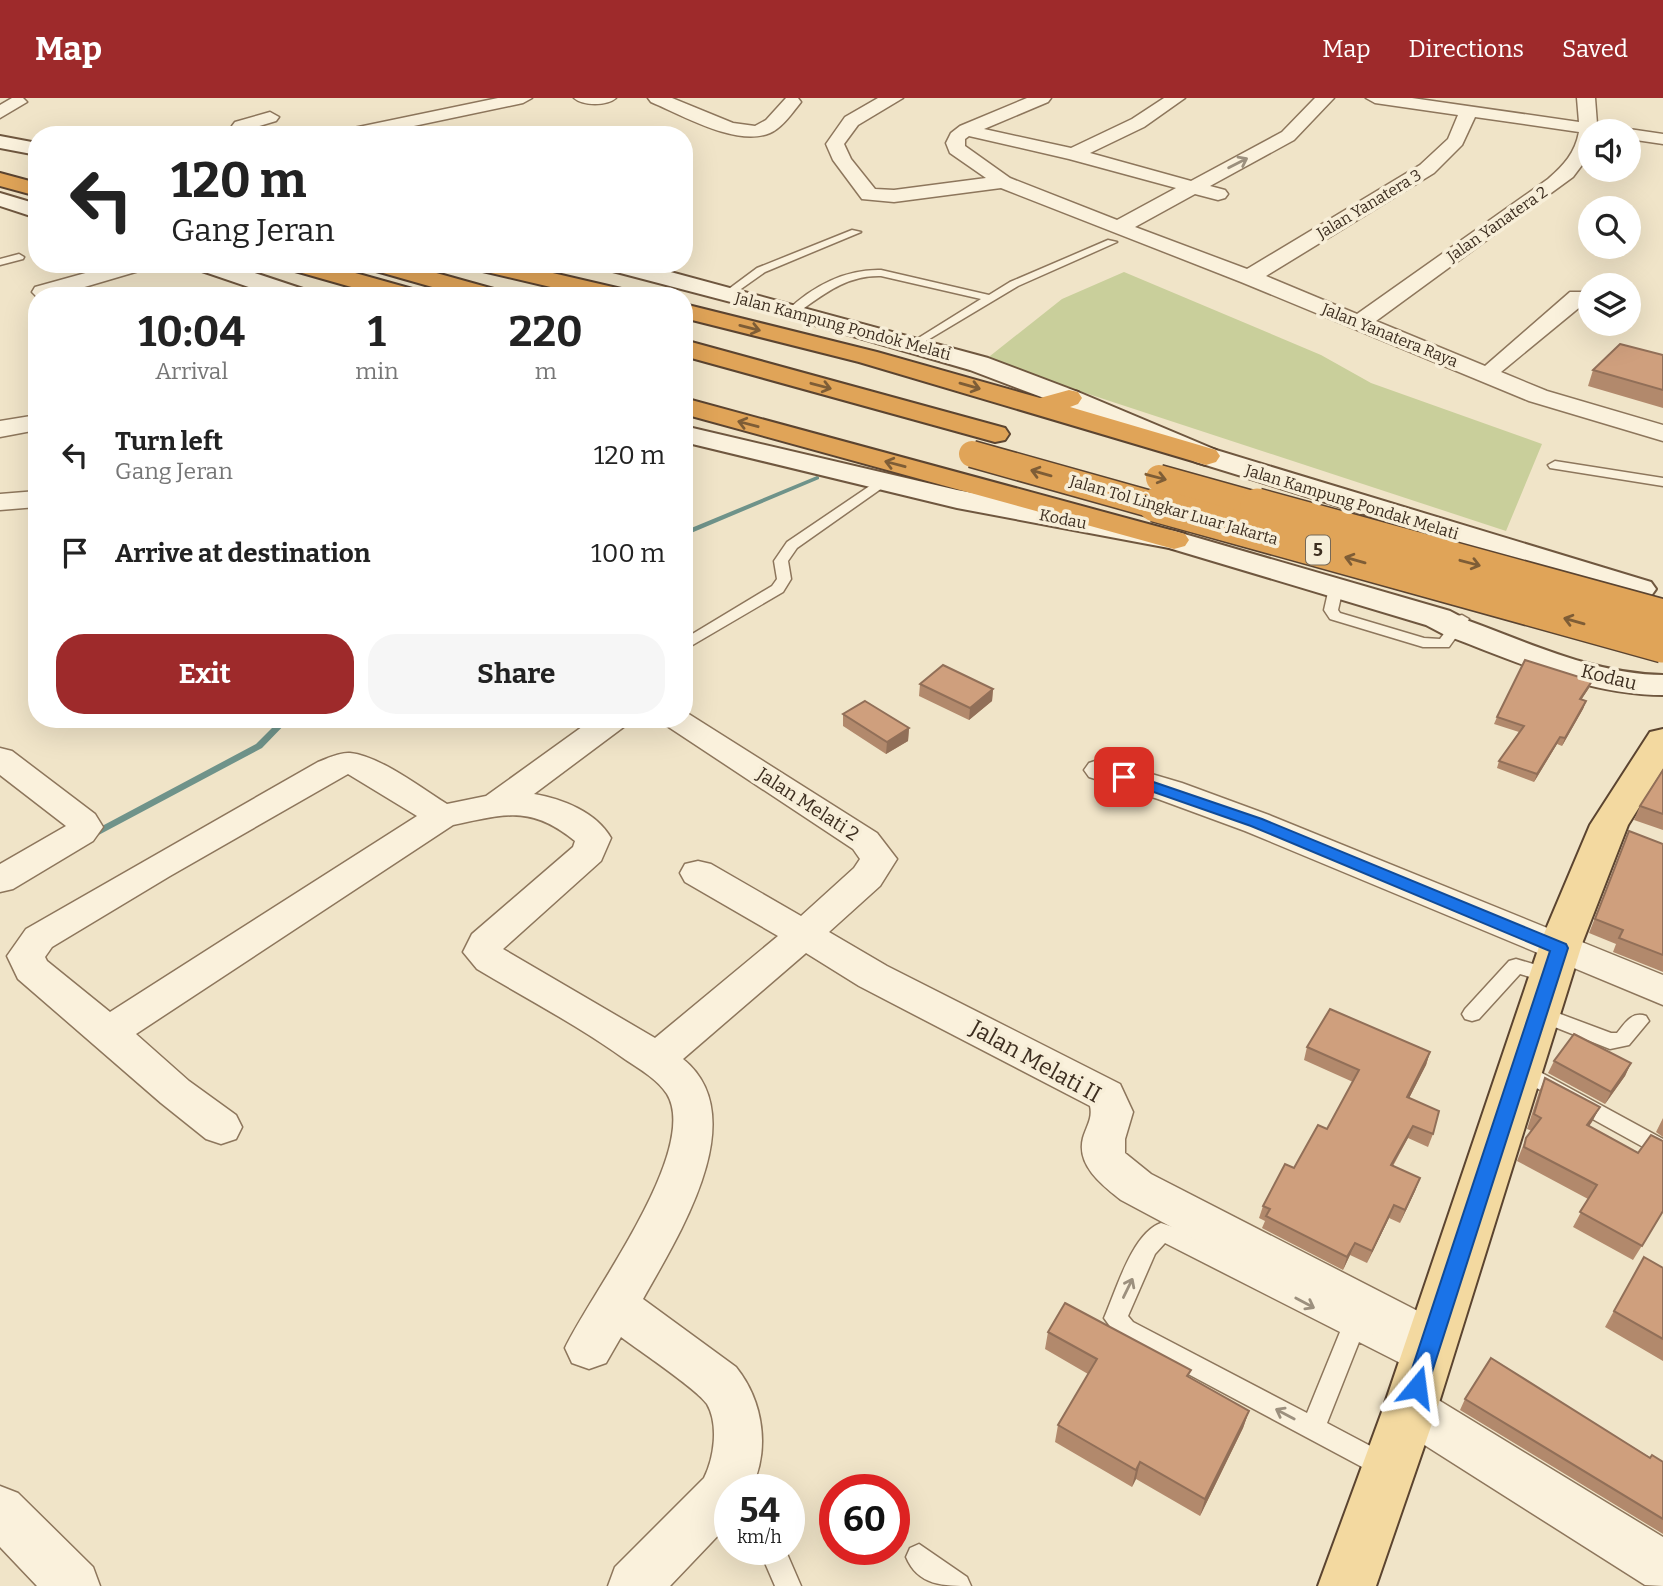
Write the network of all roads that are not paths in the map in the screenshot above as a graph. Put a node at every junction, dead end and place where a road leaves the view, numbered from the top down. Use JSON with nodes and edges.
{"nodes":[{"id":1,"x":523,"y":98,"type":"edge"},
{"id":2,"x":583,"y":98,"type":"edge"},
{"id":3,"x":607,"y":98,"type":"edge"},
{"id":4,"x":657,"y":98,"type":"edge"},
{"id":5,"x":696,"y":98,"type":"edge"},
{"id":6,"x":1040,"y":98,"type":"edge"},
{"id":7,"x":1176,"y":98,"type":"edge"},
{"id":8,"x":1325,"y":98,"type":"edge"},
{"id":9,"x":1375,"y":98,"type":"edge"},
{"id":10,"x":1586,"y":98,"type":"edge"},
{"id":11,"x":797,"y":100,"type":"edge"},
{"id":12,"x":879,"y":100,"type":"edge"},
{"id":13,"x":18,"y":102,"type":"dead end"},
{"id":14,"x":677,"y":105,"type":"junction"},
{"id":15,"x":1469,"y":111,"type":"junction"},
{"id":16,"x":0,"y":113,"type":"edge"},
{"id":17,"x":270,"y":117,"type":"dead end"},
{"id":18,"x":1594,"y":119,"type":"edge"},
{"id":19,"x":241,"y":126,"type":"edge"},
{"id":20,"x":409,"y":126,"type":"edge"},
{"id":21,"x":1578,"y":127,"type":"edge"},
{"id":22,"x":967,"y":130,"type":"junction"},
{"id":23,"x":1641,"y":136,"type":"edge"},
{"id":24,"x":1663,"y":139,"type":"edge"},
{"id":25,"x":1311,"y":141,"type":"dead end"},
{"id":26,"x":0,"y":142,"type":"edge"},
{"id":27,"x":1073,"y":154,"type":"junction"},
{"id":28,"x":28,"y":160,"type":"edge"},
{"id":29,"x":1578,"y":161,"type":"edge"},
{"id":30,"x":0,"y":162,"type":"edge"},
{"id":31,"x":28,"y":164,"type":"edge"},
{"id":32,"x":0,"y":179,"type":"edge"},
{"id":33,"x":1003,"y":182,"type":"junction"},
{"id":34,"x":28,"y":187,"type":"edge"},
{"id":35,"x":1191,"y":187,"type":"junction"},
{"id":36,"x":1218,"y":194,"type":"junction"},
{"id":37,"x":0,"y":199,"type":"edge"},
{"id":38,"x":28,"y":208,"type":"edge"},
{"id":39,"x":1172,"y":220,"type":"dead end"},
{"id":40,"x":1122,"y":229,"type":"junction"},
{"id":41,"x":856,"y":232,"type":"dead end"},
{"id":42,"x":19,"y":257,"type":"dead end"},
{"id":43,"x":0,"y":262,"type":"edge"},
{"id":44,"x":1257,"y":272,"type":"junction"},
{"id":45,"x":110,"y":273,"type":"edge"},
{"id":46,"x":231,"y":273,"type":"edge"},
{"id":47,"x":311,"y":273,"type":"edge"},
{"id":48,"x":328,"y":273,"type":"edge"},
{"id":49,"x":409,"y":273,"type":"edge"},
{"id":50,"x":521,"y":273,"type":"edge"},
{"id":51,"x":647,"y":273,"type":"edge"},
{"id":52,"x":61,"y":287,"type":"edge"},
{"id":53,"x":273,"y":287,"type":"edge"},
{"id":54,"x":347,"y":287,"type":"edge"},
{"id":55,"x":377,"y":287,"type":"edge"},
{"id":56,"x":460,"y":287,"type":"edge"},
{"id":57,"x":582,"y":287,"type":"edge"},
{"id":58,"x":727,"y":294,"type":"junction"},
{"id":59,"x":1578,"y":297,"type":"dead end"},
{"id":60,"x":990,"y":298,"type":"junction"},
{"id":61,"x":793,"y":311,"type":"junction"},
{"id":62,"x":693,"y":314,"type":"edge"},
{"id":63,"x":1366,"y":317,"type":"junction"},
{"id":64,"x":916,"y":344,"type":"junction"},
{"id":65,"x":693,"y":350,"type":"edge"},
{"id":66,"x":1497,"y":366,"type":"junction"},
{"id":67,"x":693,"y":376,"type":"edge"},
{"id":68,"x":1069,"y":398,"type":"junction"},
{"id":69,"x":1039,"y":405,"type":"junction"},
{"id":70,"x":693,"y":408,"type":"edge"},
{"id":71,"x":1622,"y":415,"type":"junction"},
{"id":72,"x":1663,"y":419,"type":"edge"},
{"id":73,"x":28,"y":424,"type":"edge"},
{"id":74,"x":0,"y":429,"type":"edge"},
{"id":75,"x":1663,"y":433,"type":"edge"},
{"id":76,"x":693,"y":435,"type":"edge"},
{"id":77,"x":1206,"y":456,"type":"junction"},
{"id":78,"x":1555,"y":465,"type":"dead end"},
{"id":79,"x":1663,"y":482,"type":"edge"},
{"id":80,"x":880,"y":483,"type":"junction"},
{"id":81,"x":28,"y":500,"type":"edge"},
{"id":82,"x":0,"y":502,"type":"edge"},
{"id":83,"x":1409,"y":520,"type":"junction"},
{"id":84,"x":1174,"y":540,"type":"junction"},
{"id":85,"x":1655,"y":583,"type":"edge"},
{"id":86,"x":1336,"y":588,"type":"junction"},
{"id":87,"x":1385,"y":603,"type":"junction"},
{"id":88,"x":1663,"y":616,"type":"edge"},
{"id":89,"x":1461,"y":625,"type":"junction"},
{"id":90,"x":693,"y":641,"type":"edge"},
{"id":91,"x":1520,"y":644,"type":"junction"},
{"id":92,"x":1663,"y":646,"type":"edge"},
{"id":93,"x":1632,"y":658,"type":"junction"},
{"id":94,"x":1663,"y":678,"type":"edge"},
{"id":95,"x":1663,"y":685,"type":"edge"},
{"id":96,"x":602,"y":728,"type":"edge"},
{"id":97,"x":692,"y":728,"type":"edge"},
{"id":98,"x":1663,"y":740,"type":"edge"},
{"id":99,"x":0,"y":758,"type":"edge"},
{"id":100,"x":1101,"y":770,"type":"dead end"},
{"id":101,"x":496,"y":806,"type":"junction"},
{"id":102,"x":442,"y":816,"type":"junction"},
{"id":103,"x":698,"y":873,"type":"dead end"},
{"id":104,"x":0,"y":880,"type":"edge"},
{"id":105,"x":804,"y":934,"type":"junction"},
{"id":106,"x":1553,"y":970,"type":"junction"},
{"id":107,"x":1663,"y":983,"type":"edge"},
{"id":108,"x":1663,"y":991,"type":"edge"},
{"id":109,"x":1472,"y":1014,"type":"dead end"},
{"id":110,"x":1639,"y":1021,"type":"dead end"},
{"id":111,"x":108,"y":1033,"type":"junction"},
{"id":112,"x":657,"y":1059,"type":"junction"},
{"id":113,"x":1520,"y":1069,"type":"junction"},
{"id":114,"x":221,"y":1127,"type":"dead end"},
{"id":115,"x":1663,"y":1149,"type":"edge"},
{"id":116,"x":613,"y":1304,"type":"junction"},
{"id":117,"x":1353,"y":1329,"type":"junction"},
{"id":118,"x":589,"y":1348,"type":"dead end"},
{"id":119,"x":1421,"y":1371,"type":"junction"},
{"id":120,"x":1313,"y":1428,"type":"junction"},
{"id":121,"x":1389,"y":1468,"type":"junction"},
{"id":122,"x":742,"y":1474,"type":"edge"},
{"id":123,"x":714,"y":1504,"type":"edge"},
{"id":124,"x":0,"y":1511,"type":"edge"},
{"id":125,"x":919,"y":1557,"type":"dead end"},
{"id":126,"x":779,"y":1565,"type":"edge"},
{"id":127,"x":1663,"y":1567,"type":"edge"},
{"id":128,"x":74,"y":1586,"type":"edge"},
{"id":129,"x":634,"y":1586,"type":"edge"},
{"id":130,"x":788,"y":1586,"type":"edge"},
{"id":131,"x":958,"y":1586,"type":"edge"},
{"id":132,"x":1347,"y":1586,"type":"edge"}],
"edges":[{"from":1,"to":20,"type":"street"},
{"from":2,"to":3,"type":"street"},
{"from":4,"to":14,"type":"street"},
{"from":5,"to":14,"type":"street"},
{"from":6,"to":22,"type":"street"},
{"from":7,"to":27,"type":"street"},
{"from":35,"to":8,"type":"street","one_way":true},
{"from":9,"to":15,"type":"street"},
{"from":10,"to":18,"type":"street","name":"Jalan Yanatera 2"},
{"from":11,"to":14,"type":"street"},
{"from":12,"to":33,"type":"street"},
{"from":13,"to":16,"type":"street"},
{"from":15,"to":21,"type":"street"},
{"from":15,"to":44,"type":"street","name":"Jalan Yanatera 3"},
{"from":17,"to":19,"type":"street"},
{"from":22,"to":27,"type":"street"},
{"from":22,"to":33,"type":"street","name":"Jalan Yanatera Raya"},
{"from":23,"to":24,"type":"street"},
{"from":25,"to":36,"type":"street"},
{"from":26,"to":28,"type":"main road"},
{"from":27,"to":35,"type":"street"},
{"from":29,"to":63,"type":"street","name":"Jalan Yanatera 2"},
{"from":30,"to":31,"type":"highway"},
{"from":32,"to":34,"type":"highway"},
{"from":33,"to":40,"type":"street","name":"Jalan Yanatera Raya"},
{"from":35,"to":36,"type":"street"},
{"from":35,"to":40,"type":"street"},
{"from":36,"to":39,"type":"street"},
{"from":37,"to":38,"type":"main road"},
{"from":40,"to":44,"type":"street","name":"Jalan Yanatera Raya"},
{"from":40,"to":60,"type":"lane"},
{"from":41,"to":58,"type":"lane"},
{"from":42,"to":43,"type":"lane"},
{"from":44,"to":63,"type":"street","name":"Jalan Yanatera Raya"},
{"from":45,"to":52,"type":"street"},
{"from":46,"to":53,"type":"main road"},
{"from":47,"to":54,"type":"highway"},
{"from":48,"to":55,"type":"highway"},
{"from":49,"to":56,"type":"highway"},
{"from":50,"to":57,"type":"highway"},
{"from":51,"to":58,"type":"main road","name":"Jalan Kampung Pondok Melati"},
{"from":58,"to":61,"type":"main road","name":"Jalan Kampung Pondok Melati"},
{"from":59,"to":66,"type":"street"},
{"from":60,"to":61,"type":"lane"},
{"from":60,"to":64,"type":"lane"},
{"from":61,"to":64,"type":"main road","name":"Jalan Kampung Pondok Melati"},
{"from":62,"to":69,"type":"highway","one_way":true},
{"from":63,"to":66,"type":"street","name":"Jalan Yanatera Raya"},
{"from":63,"to":71,"type":"street","name":"Jalan Yanatera Raya"},
{"from":64,"to":68,"type":"main road","name":"Jalan Kampung Pondok Melati"},
{"from":65,"to":88,"type":"highway","name":"Jalan Tol Lingkar Luar Jakarta","number":"5","one_way":true,"bridge":true},
{"from":66,"to":71,"type":"street","name":"Jalan Yanatera Raya"},
{"from":92,"to":67,"type":"highway","name":"Jalan Tol Lingkar Luar Jakarta","number":"5","one_way":true,"bridge":true},
{"from":68,"to":69,"type":"highway"},
{"from":68,"to":77,"type":"main road","name":"Jalan Kampung Pondak Melati"},
{"from":69,"to":77,"type":"highway"},
{"from":84,"to":70,"type":"highway","one_way":true},
{"from":71,"to":72,"type":"street","name":"Jalan Yanatera Raya"},
{"from":71,"to":75,"type":"street","name":"Jalan Yanatera Raya"},
{"from":73,"to":74,"type":"street"},
{"from":76,"to":80,"type":"main road","name":"Kodau"},
{"from":77,"to":83,"type":"main road","name":"Jalan Kampung Pondak Melati"},
{"from":78,"to":79,"type":"lane"},
{"from":80,"to":84,"type":"main road","name":"Kodau"},
{"from":80,"to":90,"type":"lane"},
{"from":81,"to":82,"type":"street"},
{"from":83,"to":85,"type":"main road","name":"Jalan Kampung Pondak Melati"},
{"from":83,"to":87,"type":"main road"},
{"from":84,"to":86,"type":"main road","name":"Kodau"},
{"from":85,"to":93,"type":"main road"},
{"from":86,"to":87,"type":"main road","name":"Kodau"},
{"from":86,"to":89,"type":"lane"},
{"from":87,"to":89,"type":"main road","name":"Kodau"},
{"from":89,"to":91,"type":"main road","name":"Kodau"},
{"from":91,"to":93,"type":"main road","name":"Kodau"},
{"from":91,"to":95,"type":"main road","name":"Kodau"},
{"from":93,"to":94,"type":"main road"},
{"from":96,"to":101,"type":"street"},
{"from":97,"to":105,"type":"street","name":"Jalan Melati 2"},
{"from":98,"to":106,"type":"main road"},
{"from":99,"to":104,"type":"street"},
{"from":100,"to":106,"type":"street"},
{"from":101,"to":102,"type":"street"},
{"from":101,"to":112,"type":"street"},
{"from":102,"to":111,"type":"street"},
{"from":102,"to":111,"type":"street"},
{"from":103,"to":105,"type":"street"},
{"from":105,"to":112,"type":"street"},
{"from":105,"to":119,"type":"street","name":"Jalan Melati II"},
{"from":106,"to":107,"type":"street"},
{"from":106,"to":108,"type":"street"},
{"from":106,"to":109,"type":"lane"},
{"from":106,"to":110,"type":"lane"},
{"from":106,"to":113,"type":"main road"},
{"from":111,"to":114,"type":"street"},
{"from":112,"to":116,"type":"street"},
{"from":113,"to":115,"type":"lane"},
{"from":113,"to":119,"type":"main road"},
{"from":116,"to":118,"type":"street"},
{"from":116,"to":122,"type":"street"},
{"from":117,"to":119,"type":"lane"},
{"from":117,"to":120,"type":"lane"},
{"from":120,"to":117,"type":"lane","one_way":true},
{"from":119,"to":121,"type":"main road"},
{"from":119,"to":127,"type":"street"},
{"from":120,"to":121,"type":"lane"},
{"from":121,"to":132,"type":"main road"},
{"from":123,"to":129,"type":"street"},
{"from":124,"to":128,"type":"street"},
{"from":125,"to":131,"type":"lane"},
{"from":126,"to":130,"type":"lane"}]}
